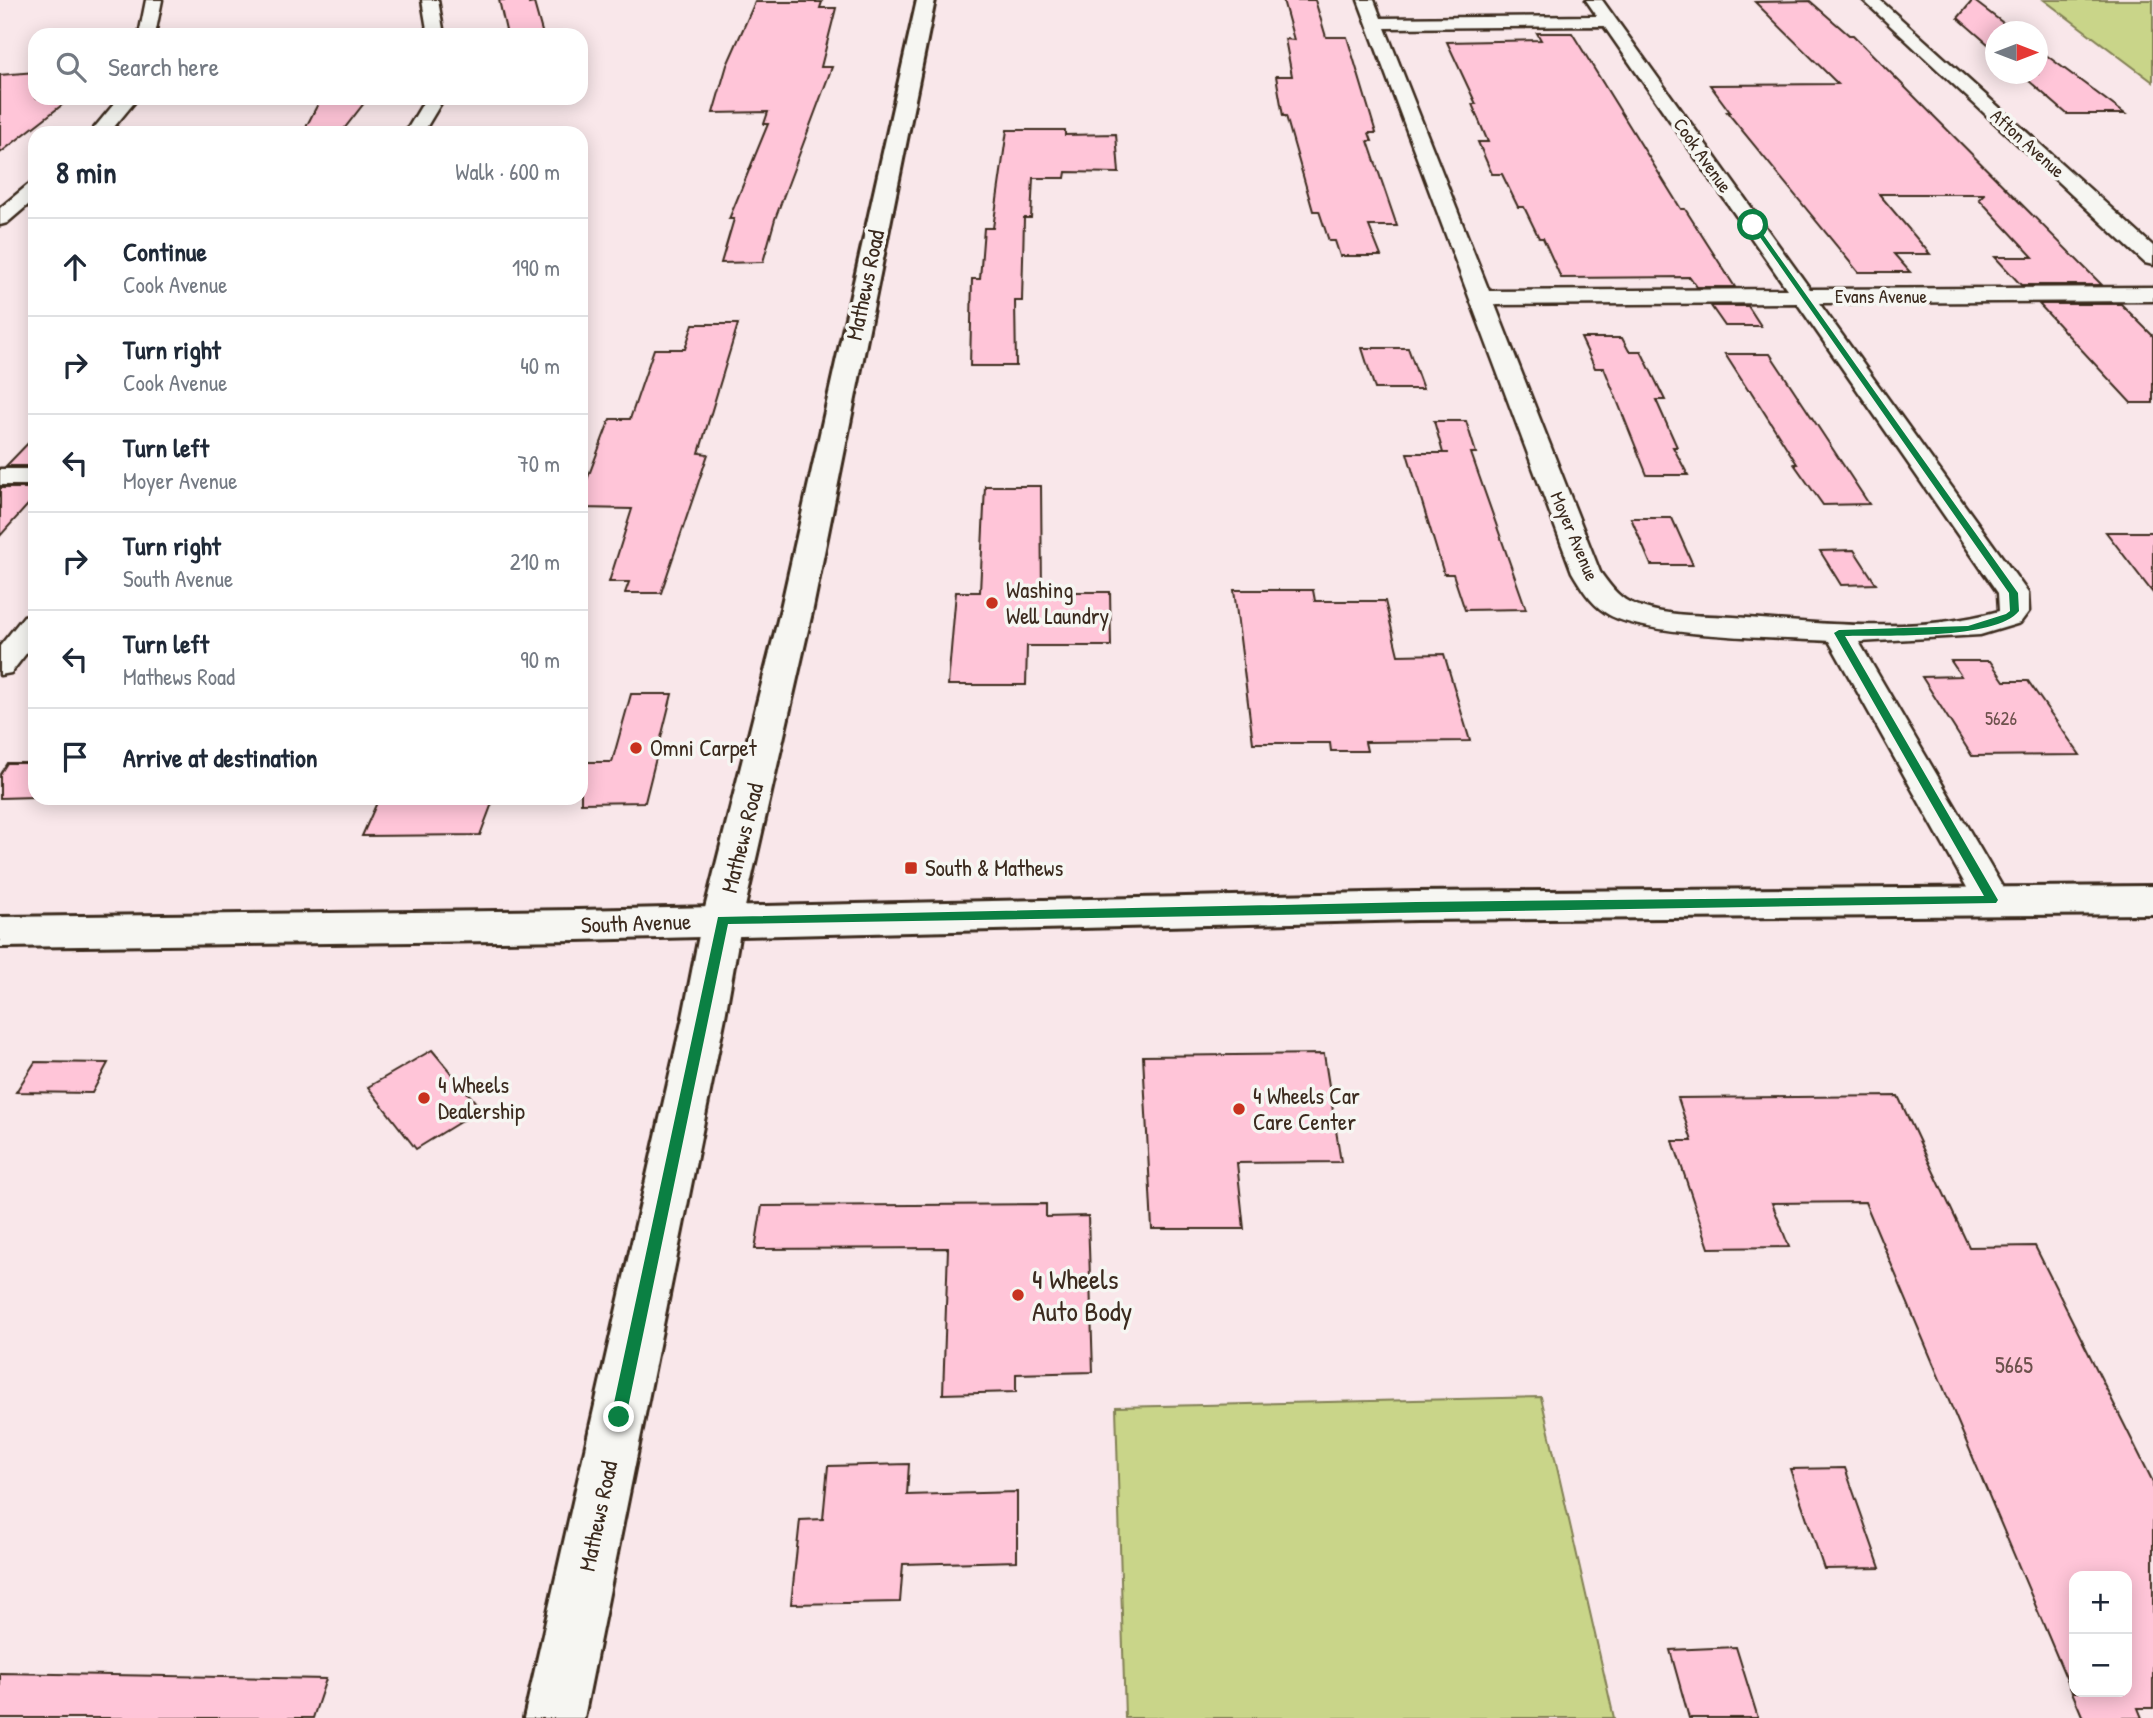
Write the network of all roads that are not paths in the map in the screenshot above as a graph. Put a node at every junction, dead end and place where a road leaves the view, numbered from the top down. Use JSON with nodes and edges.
{"nodes":[{"id":1,"x":154,"y":0,"type":"edge"},
{"id":2,"x":430,"y":0,"type":"edge"},
{"id":3,"x":926,"y":0,"type":"edge"},
{"id":4,"x":1366,"y":0,"type":"edge"},
{"id":5,"x":1594,"y":0,"type":"edge"},
{"id":6,"x":1871,"y":0,"type":"edge"},
{"id":7,"x":1609,"y":22,"type":"junction"},
{"id":8,"x":1376,"y":23,"type":"junction"},
{"id":9,"x":148,"y":28,"type":"edge"},
{"id":10,"x":435,"y":28,"type":"edge"},
{"id":11,"x":123,"y":105,"type":"edge"},
{"id":12,"x":431,"y":105,"type":"edge"},
{"id":13,"x":105,"y":126,"type":"edge"},
{"id":14,"x":418,"y":126,"type":"edge"},
{"id":15,"x":28,"y":195,"type":"edge"},
{"id":16,"x":0,"y":219,"type":"edge"},
{"id":17,"x":2153,"y":258,"type":"edge"},
{"id":18,"x":2153,"y":294,"type":"edge"},
{"id":19,"x":1803,"y":296,"type":"junction"},
{"id":20,"x":1483,"y":298,"type":"junction"},
{"id":21,"x":0,"y":477,"type":"edge"},
{"id":22,"x":28,"y":477,"type":"edge"},
{"id":23,"x":28,"y":631,"type":"edge"},
{"id":24,"x":1839,"y":633,"type":"junction"},
{"id":25,"x":0,"y":666,"type":"edge"},
{"id":26,"x":1992,"y":900,"type":"junction"},
{"id":27,"x":2153,"y":900,"type":"edge"},
{"id":28,"x":722,"y":920,"type":"junction"},
{"id":29,"x":0,"y":932,"type":"edge"},
{"id":30,"x":554,"y":1718,"type":"edge"}],
"edges":[{"from":1,"to":9,"type":"street"},
{"from":2,"to":10,"type":"street"},
{"from":3,"to":28,"type":"street","name":"Mathews Road"},
{"from":4,"to":8,"type":"street","name":"Moyer Avenue"},
{"from":5,"to":7,"type":"street","name":"Cook Avenue"},
{"from":6,"to":17,"type":"street","name":"Afton Avenue"},
{"from":7,"to":8,"type":"street"},
{"from":7,"to":19,"type":"street","name":"Cook Avenue"},
{"from":8,"to":20,"type":"street","name":"Moyer Avenue"},
{"from":11,"to":13,"type":"street"},
{"from":12,"to":14,"type":"street"},
{"from":15,"to":16,"type":"street"},
{"from":18,"to":19,"type":"street","name":"Evans Avenue"},
{"from":19,"to":20,"type":"street","name":"Evans Avenue"},
{"from":19,"to":24,"type":"street","name":"Cook Avenue"},
{"from":20,"to":24,"type":"street","name":"Moyer Avenue"},
{"from":21,"to":22,"type":"street"},
{"from":23,"to":25,"type":"street"},
{"from":24,"to":26,"type":"street"},
{"from":26,"to":27,"type":"street","name":"South Avenue"},
{"from":26,"to":28,"type":"street","name":"South Avenue"},
{"from":28,"to":29,"type":"street","name":"South Avenue"},
{"from":28,"to":30,"type":"street","name":"Mathews Road"}]}
